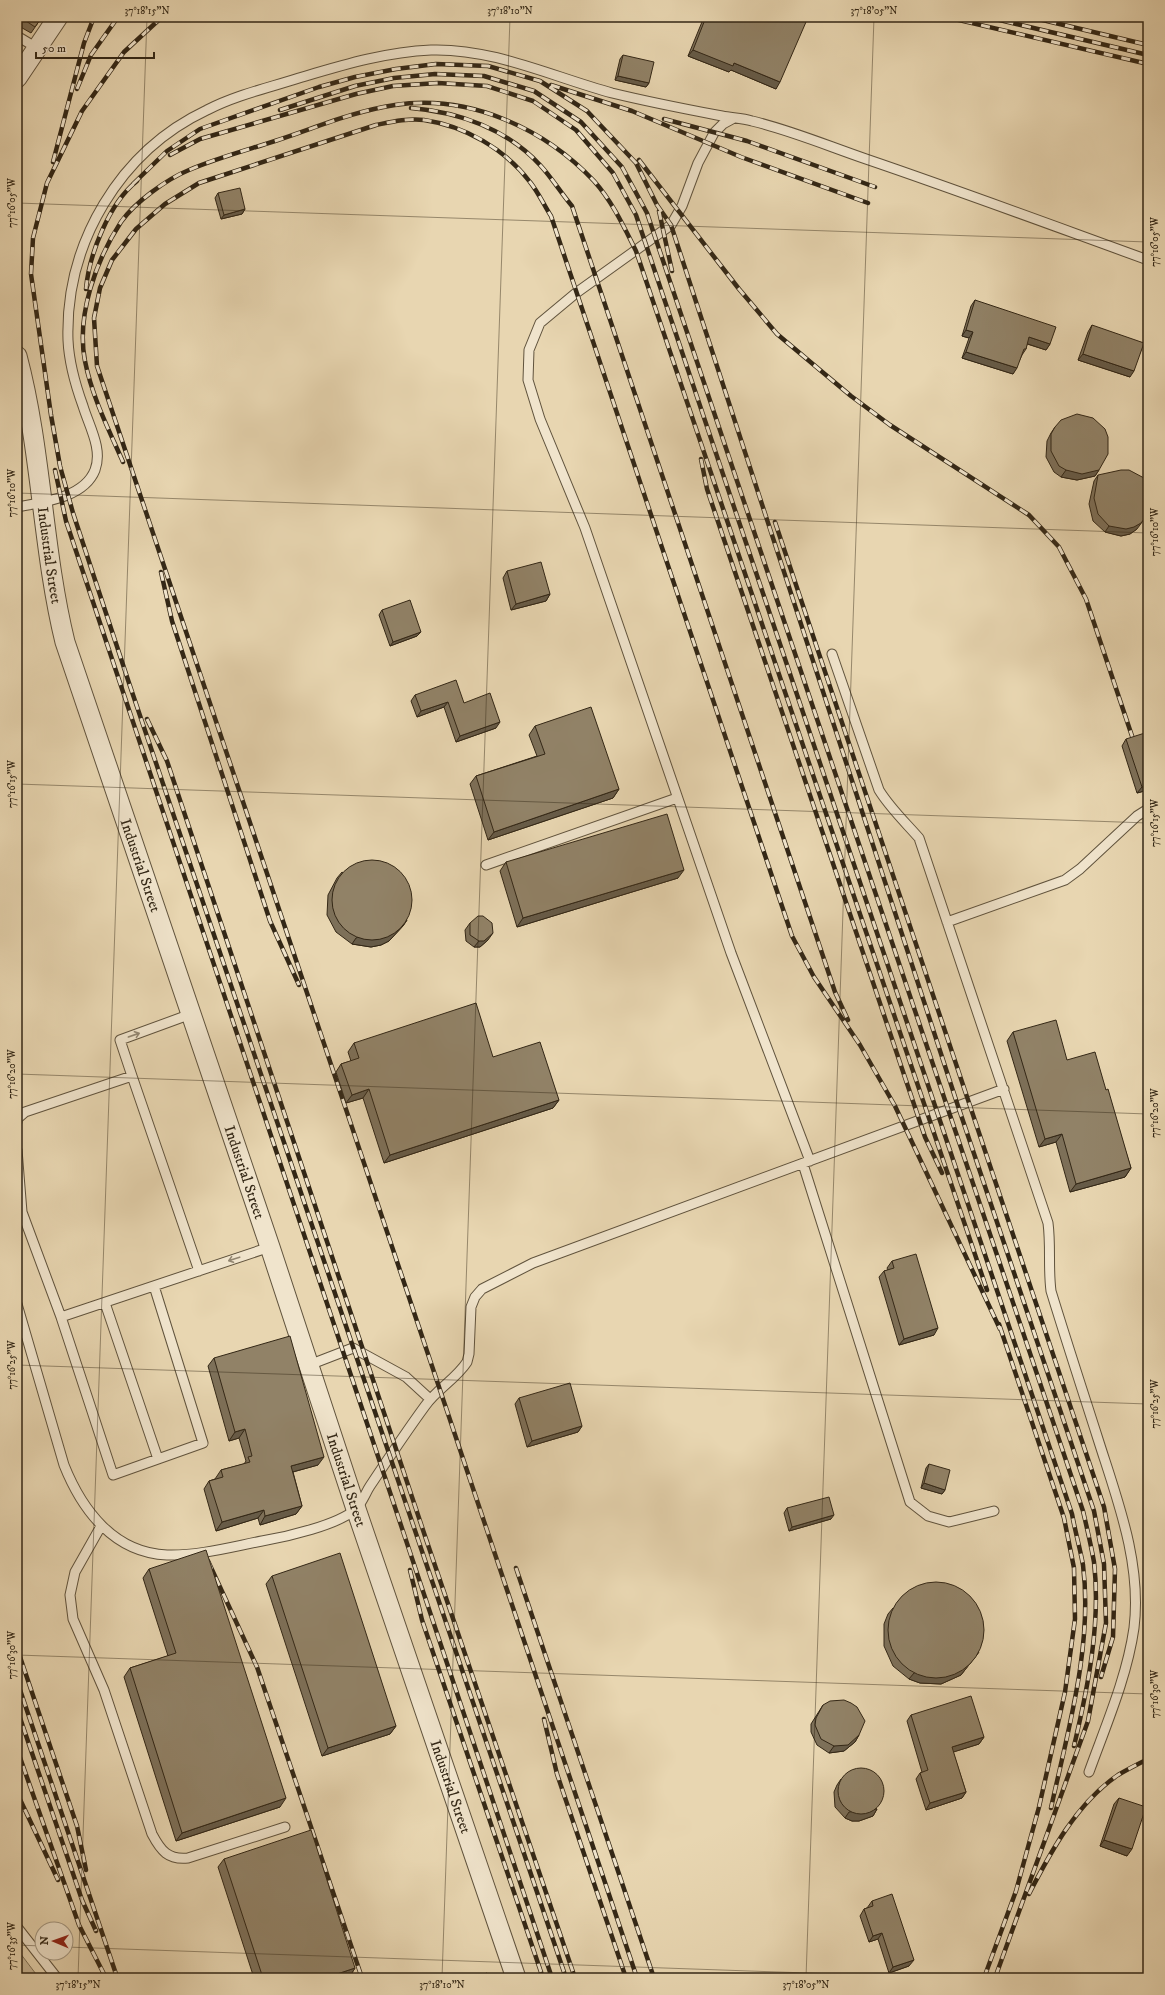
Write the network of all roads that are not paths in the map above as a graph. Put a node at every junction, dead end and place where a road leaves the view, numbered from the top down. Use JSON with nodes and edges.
{"nodes":[{"id":1,"x":58,"y":17,"type":"edge"},
{"id":2,"x":17,"y":36,"type":"edge"},
{"id":3,"x":37,"y":48,"type":"junction"},
{"id":4,"x":17,"y":78,"type":"edge"},
{"id":5,"x":734,"y":118,"type":"junction"},
{"id":6,"x":1148,"y":260,"type":"edge"},
{"id":7,"x":17,"y":356,"type":"edge"},
{"id":8,"x":41,"y":502,"type":"junction"},
{"id":9,"x":17,"y":507,"type":"edge"},
{"id":10,"x":832,"y":654,"type":"dead end"},
{"id":11,"x":677,"y":798,"type":"junction"},
{"id":12,"x":1148,"y":809,"type":"edge"},
{"id":13,"x":486,"y":865,"type":"dead end"},
{"id":14,"x":947,"y":922,"type":"junction"},
{"id":15,"x":192,"y":1014,"type":"junction"},
{"id":16,"x":132,"y":1076,"type":"junction"},
{"id":17,"x":1004,"y":1089,"type":"junction"},
{"id":18,"x":17,"y":1122,"type":"edge"},
{"id":19,"x":17,"y":1150,"type":"edge"},
{"id":20,"x":807,"y":1162,"type":"junction"},
{"id":21,"x":270,"y":1248,"type":"junction"},
{"id":22,"x":199,"y":1271,"type":"junction"},
{"id":23,"x":154,"y":1286,"type":"junction"},
{"id":24,"x":105,"y":1302,"type":"junction"},
{"id":25,"x":17,"y":1304,"type":"edge"},
{"id":26,"x":61,"y":1317,"type":"junction"},
{"id":27,"x":309,"y":1365,"type":"junction"},
{"id":28,"x":430,"y":1399,"type":"junction"},
{"id":29,"x":158,"y":1459,"type":"junction"},
{"id":30,"x":356,"y":1508,"type":"junction"},
{"id":31,"x":994,"y":1511,"type":"dead end"},
{"id":32,"x":101,"y":1526,"type":"junction"},
{"id":33,"x":1089,"y":1772,"type":"dead end"},
{"id":34,"x":285,"y":1827,"type":"dead end"},
{"id":35,"x":17,"y":1928,"type":"edge"},
{"id":36,"x":57,"y":1978,"type":"edge"},
{"id":37,"x":516,"y":1978,"type":"edge"}],
"edges":[{"from":1,"to":3,"type":"street"},
{"from":2,"to":3,"type":"lane"},
{"from":3,"to":4,"type":"street"},
{"from":5,"to":6,"type":"lane"},
{"from":5,"to":8,"type":"lane"},
{"from":5,"to":11,"type":"lane"},
{"from":7,"to":8,"type":"street","name":"Industrial Street"},
{"from":8,"to":9,"type":"lane"},
{"from":8,"to":15,"type":"street","name":"Industrial Street"},
{"from":10,"to":14,"type":"lane"},
{"from":11,"to":13,"type":"lane"},
{"from":11,"to":20,"type":"lane"},
{"from":12,"to":14,"type":"lane"},
{"from":14,"to":17,"type":"lane"},
{"from":16,"to":15,"type":"lane","one_way":true},
{"from":15,"to":21,"type":"street","name":"Industrial Street"},
{"from":16,"to":18,"type":"lane"},
{"from":16,"to":22,"type":"lane"},
{"from":17,"to":20,"type":"lane"},
{"from":17,"to":33,"type":"lane"},
{"from":19,"to":26,"type":"lane"},
{"from":20,"to":28,"type":"lane"},
{"from":20,"to":31,"type":"lane"},
{"from":21,"to":22,"type":"lane","one_way":true},
{"from":21,"to":27,"type":"street","name":"Industrial Street"},
{"from":22,"to":23,"type":"lane"},
{"from":23,"to":24,"type":"lane"},
{"from":23,"to":29,"type":"lane"},
{"from":24,"to":26,"type":"lane"},
{"from":24,"to":29,"type":"lane"},
{"from":25,"to":32,"type":"lane"},
{"from":26,"to":29,"type":"lane"},
{"from":27,"to":28,"type":"lane"},
{"from":27,"to":30,"type":"street","name":"Industrial Street"},
{"from":28,"to":30,"type":"lane"},
{"from":30,"to":32,"type":"lane"},
{"from":30,"to":37,"type":"street","name":"Industrial Street"},
{"from":32,"to":34,"type":"lane"},
{"from":35,"to":36,"type":"lane"}]}
